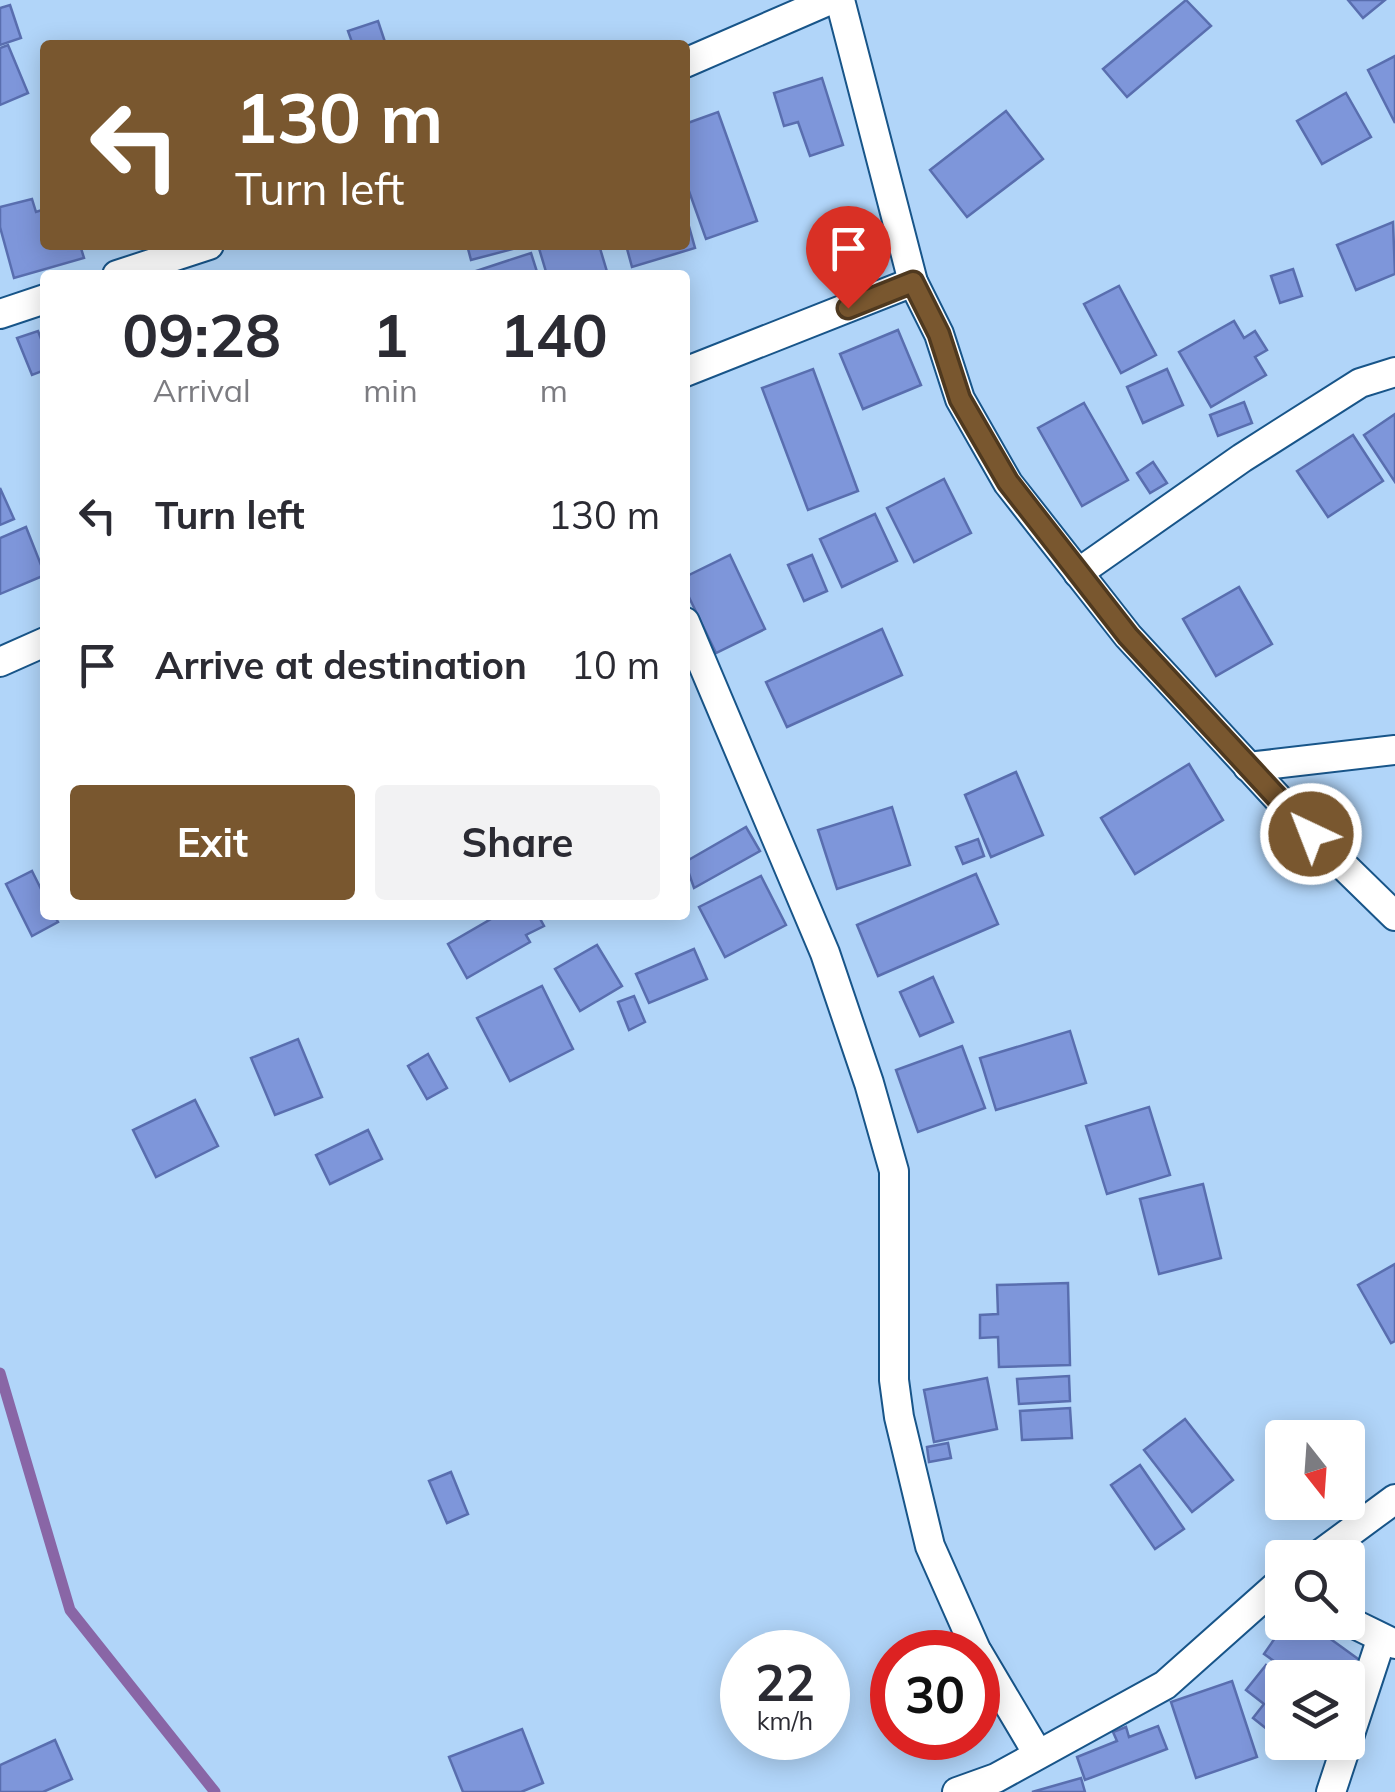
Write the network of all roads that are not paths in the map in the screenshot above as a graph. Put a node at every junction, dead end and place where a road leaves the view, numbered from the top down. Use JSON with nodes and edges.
{"nodes":[{"id":1,"x":830,"y":0,"type":"edge"},
{"id":2,"x":840,"y":0,"type":"edge"},
{"id":3,"x":690,"y":61,"type":"edge"},
{"id":4,"x":194,"y":250,"type":"edge"},
{"id":5,"x":132,"y":270,"type":"edge"},
{"id":6,"x":913,"y":282,"type":"junction"},
{"id":7,"x":40,"y":301,"type":"edge"},
{"id":8,"x":0,"y":314,"type":"edge"},
{"id":9,"x":690,"y":370,"type":"edge"},
{"id":10,"x":1395,"y":372,"type":"edge"},
{"id":11,"x":1078,"y":572,"type":"junction"},
{"id":12,"x":690,"y":634,"type":"edge"},
{"id":13,"x":40,"y":644,"type":"edge"},
{"id":14,"x":0,"y":662,"type":"edge"},
{"id":15,"x":1395,"y":750,"type":"edge"},
{"id":16,"x":1248,"y":767,"type":"junction"},
{"id":17,"x":1395,"y":916,"type":"edge"},
{"id":18,"x":1395,"y":1499,"type":"edge"},
{"id":19,"x":1339,"y":1540,"type":"edge"},
{"id":20,"x":1265,"y":1597,"type":"edge"},
{"id":21,"x":1365,"y":1629,"type":"edge"},
{"id":22,"x":967,"y":1630,"type":"edge"},
{"id":23,"x":1388,"y":1642,"type":"edge"},
{"id":24,"x":1000,"y":1691,"type":"edge"},
{"id":25,"x":1038,"y":1754,"type":"junction"},
{"id":26,"x":957,"y":1792,"type":"edge"},
{"id":27,"x":1331,"y":1792,"type":"edge"}],
"edges":[{"from":1,"to":3,"type":"street"},
{"from":2,"to":6,"type":"street"},
{"from":4,"to":5,"type":"street"},
{"from":6,"to":9,"type":"street"},
{"from":6,"to":11,"type":"street"},
{"from":7,"to":8,"type":"street"},
{"from":10,"to":11,"type":"street"},
{"from":11,"to":16,"type":"street"},
{"from":12,"to":22,"type":"street"},
{"from":13,"to":14,"type":"street"},
{"from":15,"to":16,"type":"street"},
{"from":16,"to":17,"type":"street"},
{"from":18,"to":19,"type":"street"},
{"from":20,"to":25,"type":"street"},
{"from":21,"to":23,"type":"street"},
{"from":23,"to":27,"type":"street"},
{"from":24,"to":25,"type":"street"},
{"from":25,"to":26,"type":"street"}]}
